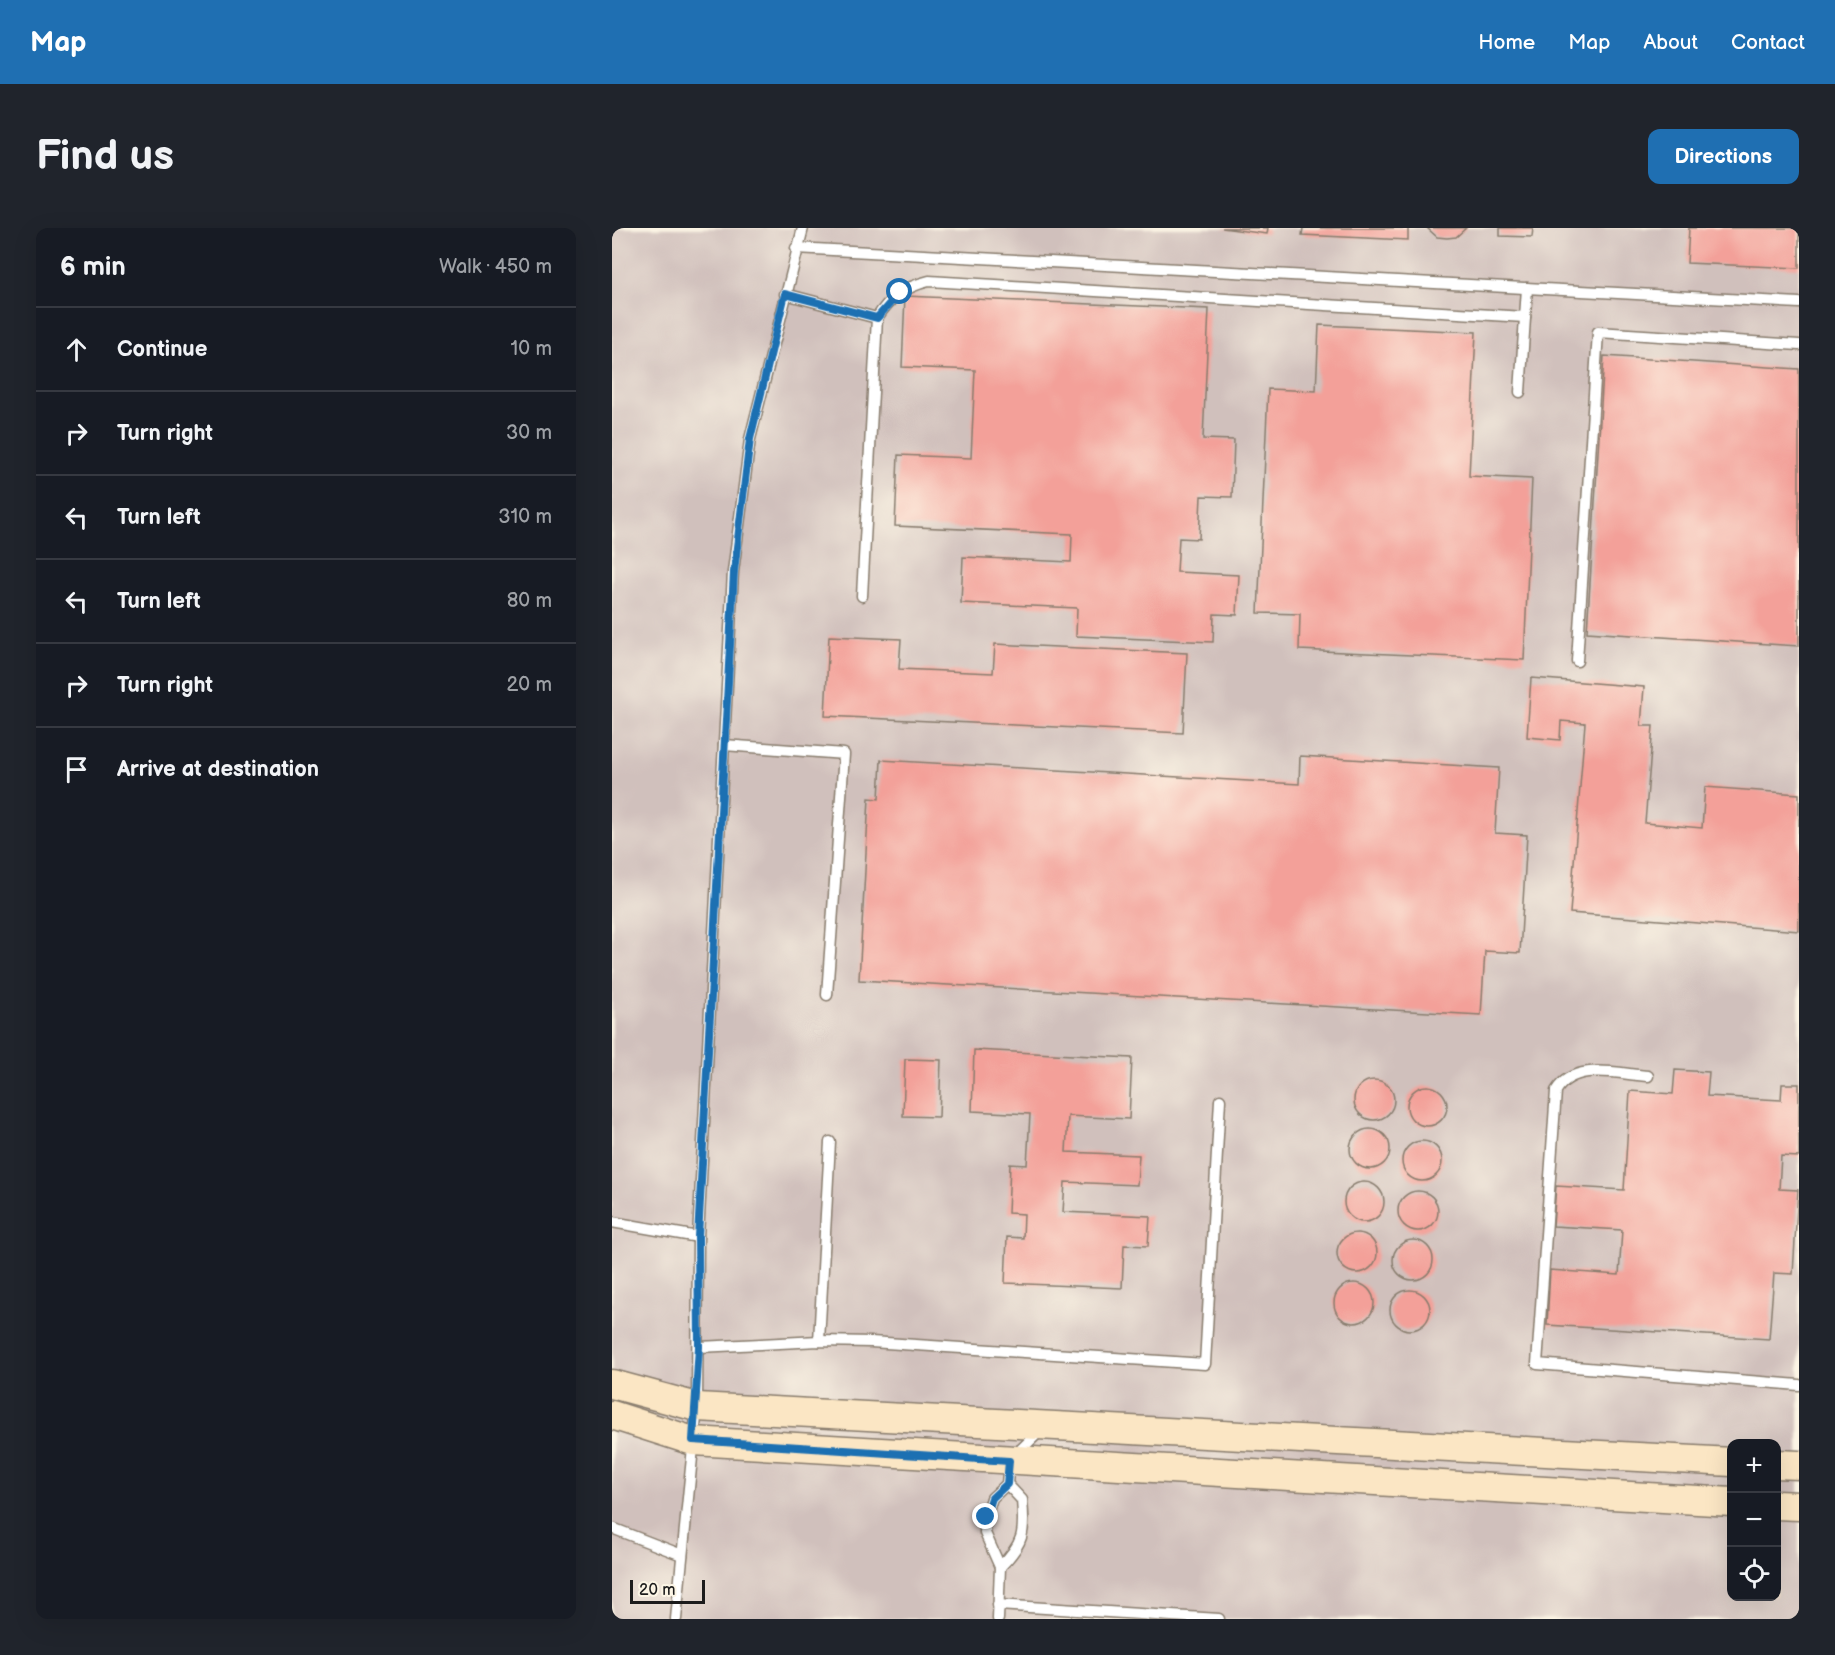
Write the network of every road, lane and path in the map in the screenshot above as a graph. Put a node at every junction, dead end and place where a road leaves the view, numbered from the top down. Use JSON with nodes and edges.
{"nodes":[{"id":1,"x":803,"y":228,"type":"edge"},
{"id":2,"x":796,"y":248,"type":"junction"},
{"id":3,"x":1527,"y":288,"type":"junction"},
{"id":4,"x":785,"y":294,"type":"junction"},
{"id":5,"x":1799,"y":303,"type":"edge"},
{"id":6,"x":877,"y":318,"type":"junction"},
{"id":7,"x":1525,"y":318,"type":"junction"},
{"id":8,"x":1799,"y":345,"type":"edge"},
{"id":9,"x":1521,"y":392,"type":"dead end"},
{"id":10,"x":862,"y":596,"type":"dead end"},
{"id":11,"x":1577,"y":661,"type":"dead end"},
{"id":12,"x":724,"y":745,"type":"junction"},
{"id":13,"x":827,"y":995,"type":"dead end"},
{"id":14,"x":1648,"y":1076,"type":"dead end"},
{"id":15,"x":1220,"y":1100,"type":"dead end"},
{"id":16,"x":830,"y":1142,"type":"dead end"},
{"id":17,"x":612,"y":1222,"type":"edge"},
{"id":18,"x":698,"y":1237,"type":"junction"},
{"id":19,"x":819,"y":1341,"type":"junction"},
{"id":20,"x":699,"y":1347,"type":"junction"},
{"id":21,"x":612,"y":1384,"type":"edge"},
{"id":22,"x":1799,"y":1385,"type":"edge"},
{"id":23,"x":697,"y":1407,"type":"junction"},
{"id":24,"x":612,"y":1415,"type":"edge"},
{"id":25,"x":1045,"y":1425,"type":"junction"},
{"id":26,"x":693,"y":1440,"type":"junction"},
{"id":27,"x":1727,"y":1462,"type":"edge"},
{"id":28,"x":1781,"y":1464,"type":"edge"},
{"id":29,"x":1799,"y":1465,"type":"edge"},
{"id":30,"x":1008,"y":1472,"type":"junction"},
{"id":31,"x":1727,"y":1502,"type":"edge"},
{"id":32,"x":1781,"y":1505,"type":"edge"},
{"id":33,"x":1799,"y":1506,"type":"edge"},
{"id":34,"x":612,"y":1528,"type":"edge"},
{"id":35,"x":682,"y":1555,"type":"junction"},
{"id":36,"x":1000,"y":1567,"type":"junction"},
{"id":37,"x":998,"y":1605,"type":"junction"},
{"id":38,"x":676,"y":1619,"type":"edge"},
{"id":39,"x":998,"y":1619,"type":"edge"},
{"id":40,"x":1219,"y":1619,"type":"edge"}],
"edges":[{"from":1,"to":2,"type":"lane"},
{"from":2,"to":3,"type":"lane"},
{"from":2,"to":4,"type":"lane"},
{"from":3,"to":5,"type":"lane"},
{"from":3,"to":7,"type":"lane"},
{"from":4,"to":6,"type":"lane"},
{"from":4,"to":12,"type":"lane"},
{"from":6,"to":7,"type":"lane"},
{"from":6,"to":10,"type":"lane"},
{"from":7,"to":9,"type":"lane"},
{"from":8,"to":11,"type":"lane"},
{"from":12,"to":13,"type":"lane"},
{"from":12,"to":18,"type":"lane"},
{"from":14,"to":22,"type":"lane"},
{"from":15,"to":19,"type":"lane"},
{"from":16,"to":19,"type":"lane"},
{"from":17,"to":18,"type":"lane"},
{"from":18,"to":20,"type":"lane"},
{"from":19,"to":20,"type":"lane"},
{"from":20,"to":23,"type":"lane"},
{"from":21,"to":23,"type":"street"},
{"from":23,"to":25,"type":"street"},
{"from":23,"to":26,"type":"lane"},
{"from":24,"to":26,"type":"street"},
{"from":25,"to":27,"type":"street"},
{"from":25,"to":30,"type":"lane"},
{"from":26,"to":30,"type":"street"},
{"from":26,"to":35,"type":"lane"},
{"from":28,"to":29,"type":"street"},
{"from":30,"to":31,"type":"street"},
{"from":30,"to":36,"type":"lane"},
{"from":30,"to":36,"type":"lane"},
{"from":32,"to":33,"type":"street"},
{"from":34,"to":35,"type":"lane"},
{"from":35,"to":38,"type":"lane"},
{"from":36,"to":37,"type":"lane"},
{"from":37,"to":39,"type":"lane"},
{"from":37,"to":40,"type":"lane"}]}
